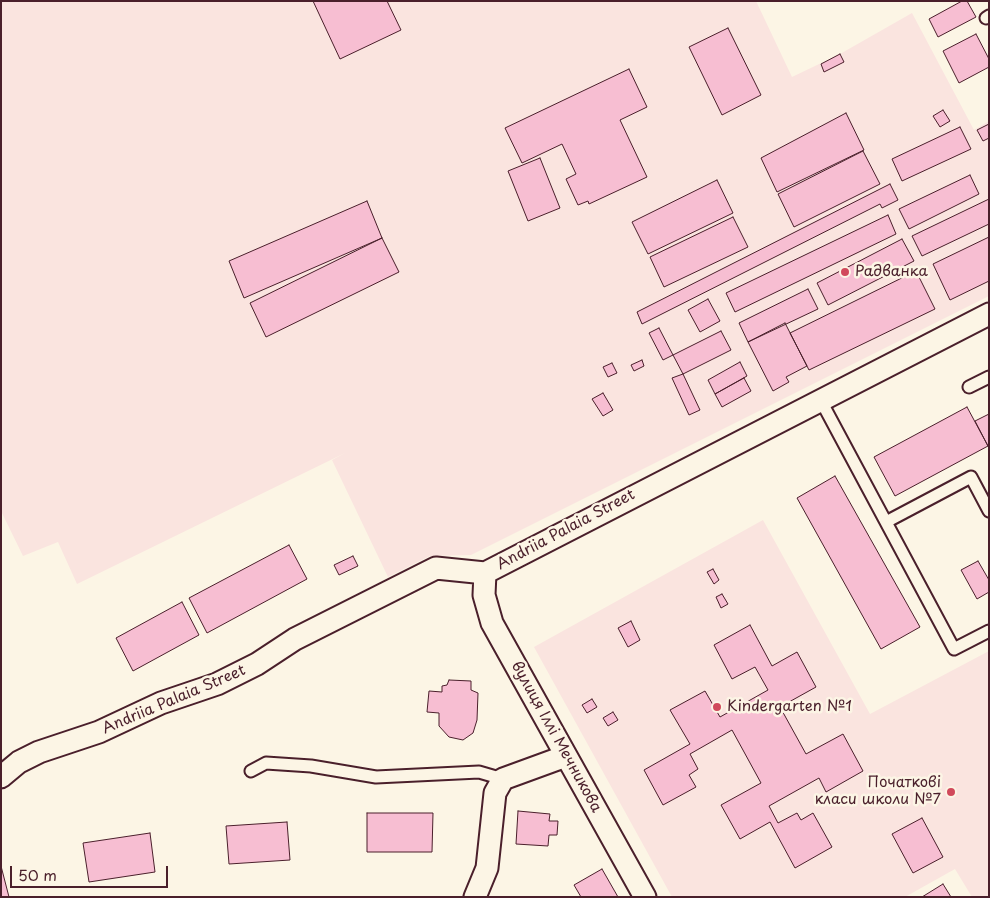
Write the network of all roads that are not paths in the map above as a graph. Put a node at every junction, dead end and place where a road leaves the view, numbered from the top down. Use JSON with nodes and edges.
{"nodes":[{"id":1,"x":989,"y":314,"type":"edge"},
{"id":2,"x":989,"y":376,"type":"edge"},
{"id":3,"x":969,"y":387,"type":"dead end"},
{"id":4,"x":820,"y":400,"type":"junction"},
{"id":5,"x":989,"y":511,"type":"edge"},
{"id":6,"x":886,"y":522,"type":"junction"},
{"id":7,"x":485,"y":573,"type":"junction"},
{"id":8,"x":989,"y":630,"type":"edge"},
{"id":9,"x":566,"y":756,"type":"junction"},
{"id":10,"x":251,"y":771,"type":"dead end"},
{"id":11,"x":1,"y":777,"type":"edge"},
{"id":12,"x":502,"y":779,"type":"junction"},
{"id":13,"x":475,"y":897,"type":"edge"},
{"id":14,"x":645,"y":897,"type":"edge"}],
"edges":[{"from":1,"to":4,"type":"street","name":"Andriia Palaia Street"},
{"from":2,"to":3,"type":"lane"},
{"from":4,"to":6,"type":"lane"},
{"from":4,"to":7,"type":"street","name":"Andriia Palaia Street"},
{"from":5,"to":6,"type":"lane"},
{"from":6,"to":8,"type":"lane"},
{"from":7,"to":9,"type":"street","name":"вулиця Іллі Мечникова"},
{"from":7,"to":11,"type":"street","name":"Andriia Palaia Street"},
{"from":9,"to":12,"type":"street"},
{"from":9,"to":14,"type":"street","name":"вулиця Іллі Мечникова"},
{"from":10,"to":12,"type":"lane"},
{"from":12,"to":13,"type":"street"}]}
